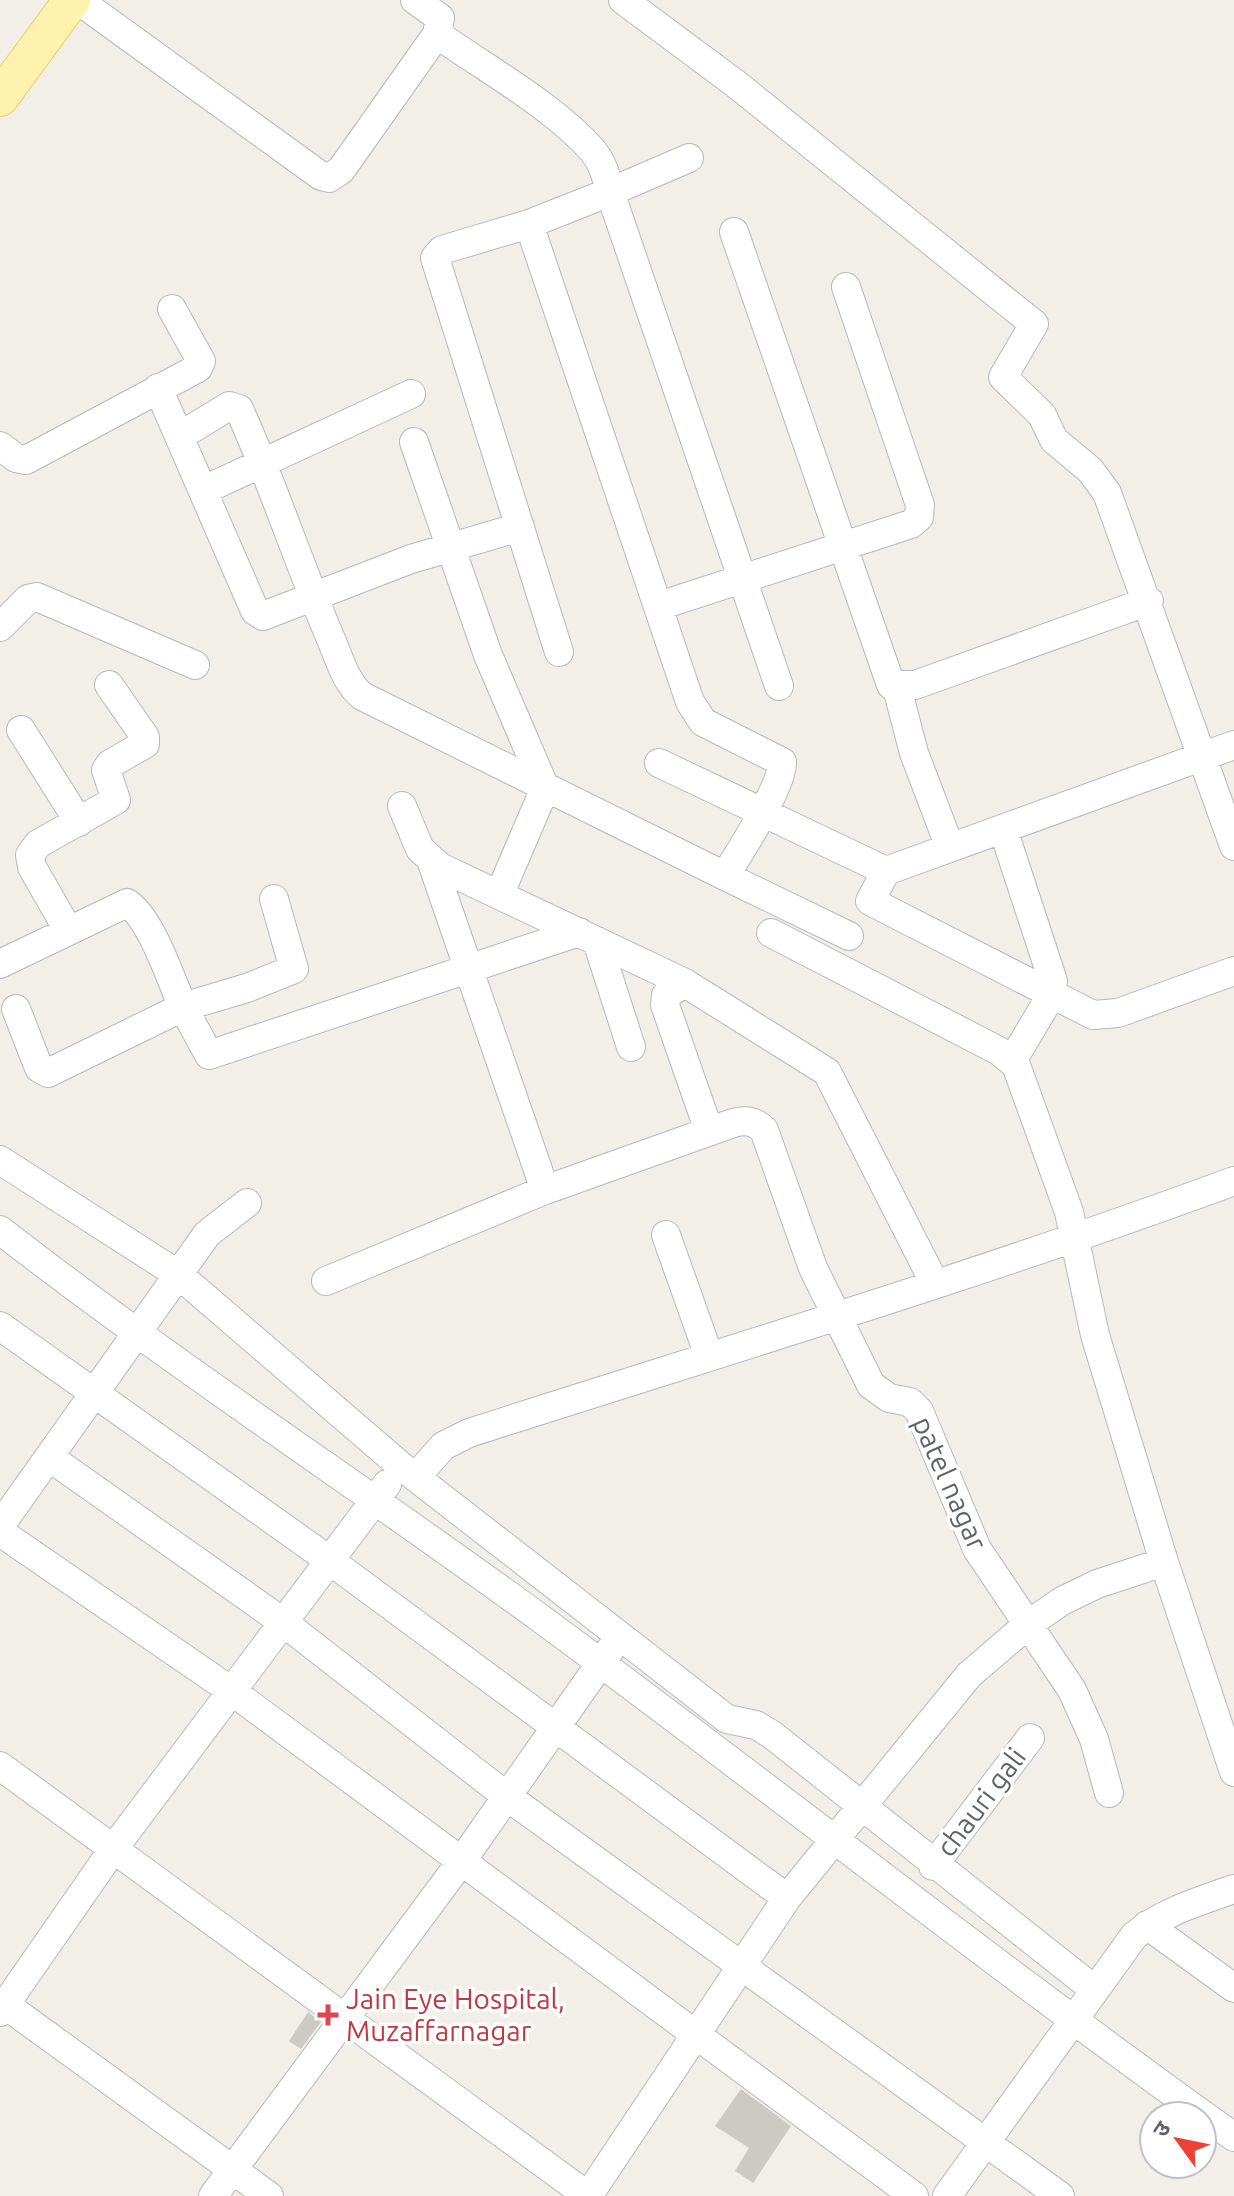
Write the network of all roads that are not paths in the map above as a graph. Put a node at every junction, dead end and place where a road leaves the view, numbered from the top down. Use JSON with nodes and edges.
{"nodes":[{"id":1,"x":48,"y":0,"type":"edge"},
{"id":2,"x":75,"y":0,"type":"edge"},
{"id":3,"x":415,"y":0,"type":"edge"},
{"id":4,"x":623,"y":0,"type":"edge"},
{"id":5,"x":437,"y":34,"type":"junction"},
{"id":6,"x":0,"y":66,"type":"edge"},
{"id":7,"x":0,"y":98,"type":"edge"},
{"id":8,"x":689,"y":158,"type":"dead end"},
{"id":9,"x":610,"y":192,"type":"junction"},
{"id":10,"x":529,"y":224,"type":"junction"},
{"id":11,"x":734,"y":232,"type":"dead end"},
{"id":12,"x":846,"y":287,"type":"dead end"},
{"id":13,"x":172,"y":309,"type":"dead end"},
{"id":14,"x":158,"y":388,"type":"junction"},
{"id":15,"x":411,"y":394,"type":"dead end"},
{"id":16,"x":180,"y":436,"type":"junction"},
{"id":17,"x":414,"y":442,"type":"dead end"},
{"id":18,"x":0,"y":446,"type":"edge"},
{"id":19,"x":264,"y":463,"type":"junction"},
{"id":20,"x":204,"y":490,"type":"junction"},
{"id":21,"x":520,"y":527,"type":"junction"},
{"id":22,"x":843,"y":543,"type":"junction"},
{"id":23,"x":450,"y":547,"type":"junction"},
{"id":24,"x":743,"y":578,"type":"junction"},
{"id":25,"x":313,"y":596,"type":"junction"},
{"id":26,"x":1149,"y":601,"type":"junction"},
{"id":27,"x":659,"y":606,"type":"junction"},
{"id":28,"x":0,"y":627,"type":"edge"},
{"id":29,"x":559,"y":652,"type":"dead end"},
{"id":30,"x":195,"y":665,"type":"dead end"},
{"id":31,"x":109,"y":685,"type":"dead end"},
{"id":32,"x":779,"y":686,"type":"dead end"},
{"id":33,"x":897,"y":688,"type":"junction"},
{"id":34,"x":21,"y":730,"type":"dead end"},
{"id":35,"x":1234,"y":745,"type":"edge"},
{"id":36,"x":1200,"y":757,"type":"junction"},
{"id":37,"x":659,"y":763,"type":"dead end"},
{"id":38,"x":545,"y":788,"type":"junction"},
{"id":39,"x":402,"y":806,"type":"dead end"},
{"id":40,"x":762,"y":811,"type":"junction"},
{"id":41,"x":79,"y":822,"type":"junction"},
{"id":42,"x":1003,"y":829,"type":"junction"},
{"id":43,"x":949,"y":845,"type":"junction"},
{"id":44,"x":1234,"y":846,"type":"edge"},
{"id":45,"x":431,"y":860,"type":"junction"},
{"id":46,"x":886,"y":871,"type":"junction"},
{"id":47,"x":725,"y":876,"type":"junction"},
{"id":48,"x":500,"y":893,"type":"junction"},
{"id":49,"x":274,"y":899,"type":"dead end"},
{"id":50,"x":870,"y":901,"type":"junction"},
{"id":51,"x":68,"y":930,"type":"junction"},
{"id":52,"x":771,"y":933,"type":"dead end"},
{"id":53,"x":588,"y":936,"type":"junction"},
{"id":54,"x":849,"y":936,"type":"junction"},
{"id":55,"x":0,"y":964,"type":"edge"},
{"id":56,"x":834,"y":964,"type":"junction"},
{"id":57,"x":468,"y":967,"type":"junction"},
{"id":58,"x":1234,"y":971,"type":"edge"},
{"id":59,"x":685,"y":983,"type":"junction"},
{"id":60,"x":1052,"y":994,"type":"junction"},
{"id":61,"x":183,"y":1007,"type":"junction"},
{"id":62,"x":16,"y":1009,"type":"dead end"},
{"id":63,"x":631,"y":1047,"type":"dead end"},
{"id":64,"x":1012,"y":1061,"type":"junction"},
{"id":65,"x":709,"y":1131,"type":"junction"},
{"id":66,"x":0,"y":1160,"type":"edge"},
{"id":67,"x":1234,"y":1181,"type":"edge"},
{"id":68,"x":545,"y":1190,"type":"junction"},
{"id":69,"x":247,"y":1203,"type":"dead end"},
{"id":70,"x":0,"y":1230,"type":"edge"},
{"id":71,"x":666,"y":1235,"type":"dead end"},
{"id":72,"x":1073,"y":1240,"type":"junction"},
{"id":73,"x":179,"y":1275,"type":"junction"},
{"id":74,"x":326,"y":1281,"type":"dead end"},
{"id":75,"x":935,"y":1284,"type":"junction"},
{"id":76,"x":838,"y":1319,"type":"junction"},
{"id":77,"x":0,"y":1326,"type":"edge"},
{"id":78,"x":138,"y":1332,"type":"junction"},
{"id":79,"x":709,"y":1356,"type":"junction"},
{"id":80,"x":95,"y":1393,"type":"junction"},
{"id":81,"x":49,"y":1457,"type":"junction"},
{"id":82,"x":408,"y":1471,"type":"junction"},
{"id":83,"x":377,"y":1499,"type":"junction"},
{"id":84,"x":0,"y":1529,"type":"edge"},
{"id":85,"x":329,"y":1560,"type":"junction"},
{"id":86,"x":1164,"y":1562,"type":"junction"},
{"id":87,"x":283,"y":1622,"type":"junction"},
{"id":88,"x":1027,"y":1625,"type":"junction"},
{"id":89,"x":620,"y":1636,"type":"junction"},
{"id":90,"x":600,"y":1663,"type":"junction"},
{"id":91,"x":233,"y":1692,"type":"junction"},
{"id":92,"x":555,"y":1727,"type":"junction"},
{"id":93,"x":1030,"y":1738,"type":"dead end"},
{"id":94,"x":0,"y":1766,"type":"edge"},
{"id":95,"x":1234,"y":1772,"type":"edge"},
{"id":96,"x":1109,"y":1793,"type":"dead end"},
{"id":97,"x":505,"y":1795,"type":"junction"},
{"id":98,"x":861,"y":1806,"type":"junction"},
{"id":99,"x":836,"y":1838,"type":"junction"},
{"id":100,"x":114,"y":1848,"type":"junction"},
{"id":101,"x":463,"y":1859,"type":"junction"},
{"id":102,"x":933,"y":1866,"type":"junction"},
{"id":103,"x":1234,"y":1889,"type":"edge"},
{"id":104,"x":787,"y":1898,"type":"junction"},
{"id":105,"x":1147,"y":1925,"type":"junction"},
{"id":106,"x":740,"y":1967,"type":"junction"},
{"id":107,"x":1234,"y":1988,"type":"edge"},
{"id":108,"x":1095,"y":1990,"type":"junction"},
{"id":109,"x":2,"y":2006,"type":"edge"},
{"id":110,"x":345,"y":2016,"type":"junction"},
{"id":111,"x":1074,"y":2023,"type":"junction"},
{"id":112,"x":695,"y":2032,"type":"junction"},
{"id":113,"x":1234,"y":2137,"type":"edge"},
{"id":114,"x":986,"y":2144,"type":"junction"},
{"id":115,"x":233,"y":2169,"type":"junction"},
{"id":116,"x":213,"y":2196,"type":"edge"},
{"id":117,"x":269,"y":2196,"type":"edge"},
{"id":118,"x":914,"y":2196,"type":"edge"},
{"id":119,"x":947,"y":2196,"type":"edge"},
{"id":120,"x":1060,"y":2196,"type":"edge"}],
"edges":[{"from":1,"to":6,"type":"main road"},
{"from":2,"to":5,"type":"street"},
{"from":2,"to":7,"type":"main road"},
{"from":3,"to":5,"type":"street"},
{"from":4,"to":26,"type":"street"},
{"from":5,"to":9,"type":"street"},
{"from":8,"to":9,"type":"street"},
{"from":9,"to":10,"type":"street"},
{"from":9,"to":24,"type":"street"},
{"from":10,"to":21,"type":"street"},
{"from":10,"to":27,"type":"street"},
{"from":11,"to":22,"type":"street"},
{"from":12,"to":22,"type":"street"},
{"from":13,"to":14,"type":"street"},
{"from":14,"to":16,"type":"street"},
{"from":14,"to":18,"type":"street"},
{"from":15,"to":19,"type":"street"},
{"from":16,"to":19,"type":"street"},
{"from":16,"to":20,"type":"street"},
{"from":17,"to":23,"type":"street"},
{"from":19,"to":20,"type":"street"},
{"from":19,"to":25,"type":"street"},
{"from":20,"to":25,"type":"street"},
{"from":21,"to":23,"type":"street"},
{"from":21,"to":29,"type":"street"},
{"from":22,"to":24,"type":"street"},
{"from":22,"to":33,"type":"street"},
{"from":23,"to":25,"type":"street"},
{"from":23,"to":38,"type":"street"},
{"from":24,"to":27,"type":"street"},
{"from":24,"to":32,"type":"street"},
{"from":25,"to":38,"type":"street"},
{"from":26,"to":33,"type":"street"},
{"from":26,"to":36,"type":"street"},
{"from":27,"to":40,"type":"street"},
{"from":28,"to":30,"type":"street"},
{"from":31,"to":41,"type":"street"},
{"from":33,"to":43,"type":"street"},
{"from":34,"to":41,"type":"street"},
{"from":35,"to":36,"type":"street"},
{"from":36,"to":42,"type":"street"},
{"from":36,"to":44,"type":"street"},
{"from":37,"to":40,"type":"street"},
{"from":38,"to":47,"type":"street"},
{"from":38,"to":48,"type":"street"},
{"from":39,"to":45,"type":"street"},
{"from":40,"to":46,"type":"street"},
{"from":40,"to":47,"type":"street"},
{"from":41,"to":51,"type":"street"},
{"from":42,"to":43,"type":"street"},
{"from":42,"to":60,"type":"street"},
{"from":43,"to":46,"type":"street"},
{"from":45,"to":48,"type":"street"},
{"from":45,"to":57,"type":"street"},
{"from":46,"to":50,"type":"street"},
{"from":47,"to":54,"type":"street"},
{"from":48,"to":53,"type":"street"},
{"from":49,"to":61,"type":"street"},
{"from":50,"to":54,"type":"street"},
{"from":50,"to":60,"type":"street"},
{"from":51,"to":55,"type":"street"},
{"from":51,"to":61,"type":"street"},
{"from":52,"to":56,"type":"street"},
{"from":53,"to":57,"type":"street"},
{"from":53,"to":59,"type":"street"},
{"from":53,"to":63,"type":"street"},
{"from":54,"to":56,"type":"street"},
{"from":56,"to":64,"type":"street"},
{"from":57,"to":61,"type":"street"},
{"from":57,"to":68,"type":"street"},
{"from":58,"to":60,"type":"street"},
{"from":59,"to":65,"type":"street"},
{"from":59,"to":75,"type":"street"},
{"from":60,"to":64,"type":"street"},
{"from":61,"to":62,"type":"street"},
{"from":64,"to":72,"type":"street"},
{"from":65,"to":68,"type":"street","name":"patel nagar"},
{"from":65,"to":76,"type":"street","name":"patel nagar"},
{"from":66,"to":73,"type":"street"},
{"from":67,"to":72,"type":"street"},
{"from":68,"to":74,"type":"street","name":"patel nagar"},
{"from":69,"to":73,"type":"street"},
{"from":70,"to":78,"type":"street"},
{"from":71,"to":79,"type":"street"},
{"from":72,"to":75,"type":"street"},
{"from":72,"to":86,"type":"street"},
{"from":73,"to":78,"type":"street"},
{"from":73,"to":82,"type":"street"},
{"from":75,"to":76,"type":"street"},
{"from":76,"to":79,"type":"street"},
{"from":76,"to":88,"type":"street","name":"patel nagar"},
{"from":77,"to":80,"type":"street"},
{"from":78,"to":80,"type":"street"},
{"from":78,"to":83,"type":"street"},
{"from":79,"to":82,"type":"street"},
{"from":80,"to":81,"type":"street"},
{"from":80,"to":85,"type":"street"},
{"from":81,"to":84,"type":"street"},
{"from":81,"to":87,"type":"street"},
{"from":82,"to":83,"type":"street"},
{"from":82,"to":89,"type":"street"},
{"from":83,"to":85,"type":"street"},
{"from":83,"to":90,"type":"street"},
{"from":84,"to":91,"type":"street"},
{"from":85,"to":87,"type":"street"},
{"from":85,"to":92,"type":"street"},
{"from":86,"to":88,"type":"street"},
{"from":86,"to":95,"type":"street"},
{"from":87,"to":91,"type":"street"},
{"from":87,"to":97,"type":"street"},
{"from":88,"to":96,"type":"street"},
{"from":88,"to":98,"type":"street"},
{"from":89,"to":90,"type":"street"},
{"from":89,"to":98,"type":"street"},
{"from":90,"to":92,"type":"street"},
{"from":90,"to":99,"type":"street"},
{"from":91,"to":100,"type":"street"},
{"from":91,"to":101,"type":"street"},
{"from":92,"to":97,"type":"street"},
{"from":92,"to":104,"type":"street"},
{"from":93,"to":102,"type":"street","name":"chauri gali"},
{"from":94,"to":100,"type":"street"},
{"from":97,"to":101,"type":"street"},
{"from":97,"to":106,"type":"street"},
{"from":98,"to":99,"type":"street"},
{"from":98,"to":102,"type":"street"},
{"from":99,"to":104,"type":"street"},
{"from":99,"to":111,"type":"street"},
{"from":100,"to":109,"type":"street"},
{"from":100,"to":110,"type":"street"},
{"from":101,"to":110,"type":"street"},
{"from":101,"to":112,"type":"street"},
{"from":102,"to":108,"type":"street"},
{"from":103,"to":105,"type":"street"},
{"from":104,"to":106,"type":"street"},
{"from":105,"to":107,"type":"street"},
{"from":105,"to":108,"type":"street"},
{"from":106,"to":112,"type":"street"},
{"from":106,"to":114,"type":"street"},
{"from":108,"to":111,"type":"street"},
{"from":109,"to":115,"type":"street"},
{"from":110,"to":112,"type":"street"},
{"from":110,"to":115,"type":"street"},
{"from":111,"to":113,"type":"street"},
{"from":111,"to":114,"type":"street"},
{"from":112,"to":118,"type":"street"},
{"from":114,"to":119,"type":"street"},
{"from":114,"to":120,"type":"street"},
{"from":115,"to":116,"type":"street"},
{"from":115,"to":117,"type":"street"}]}
